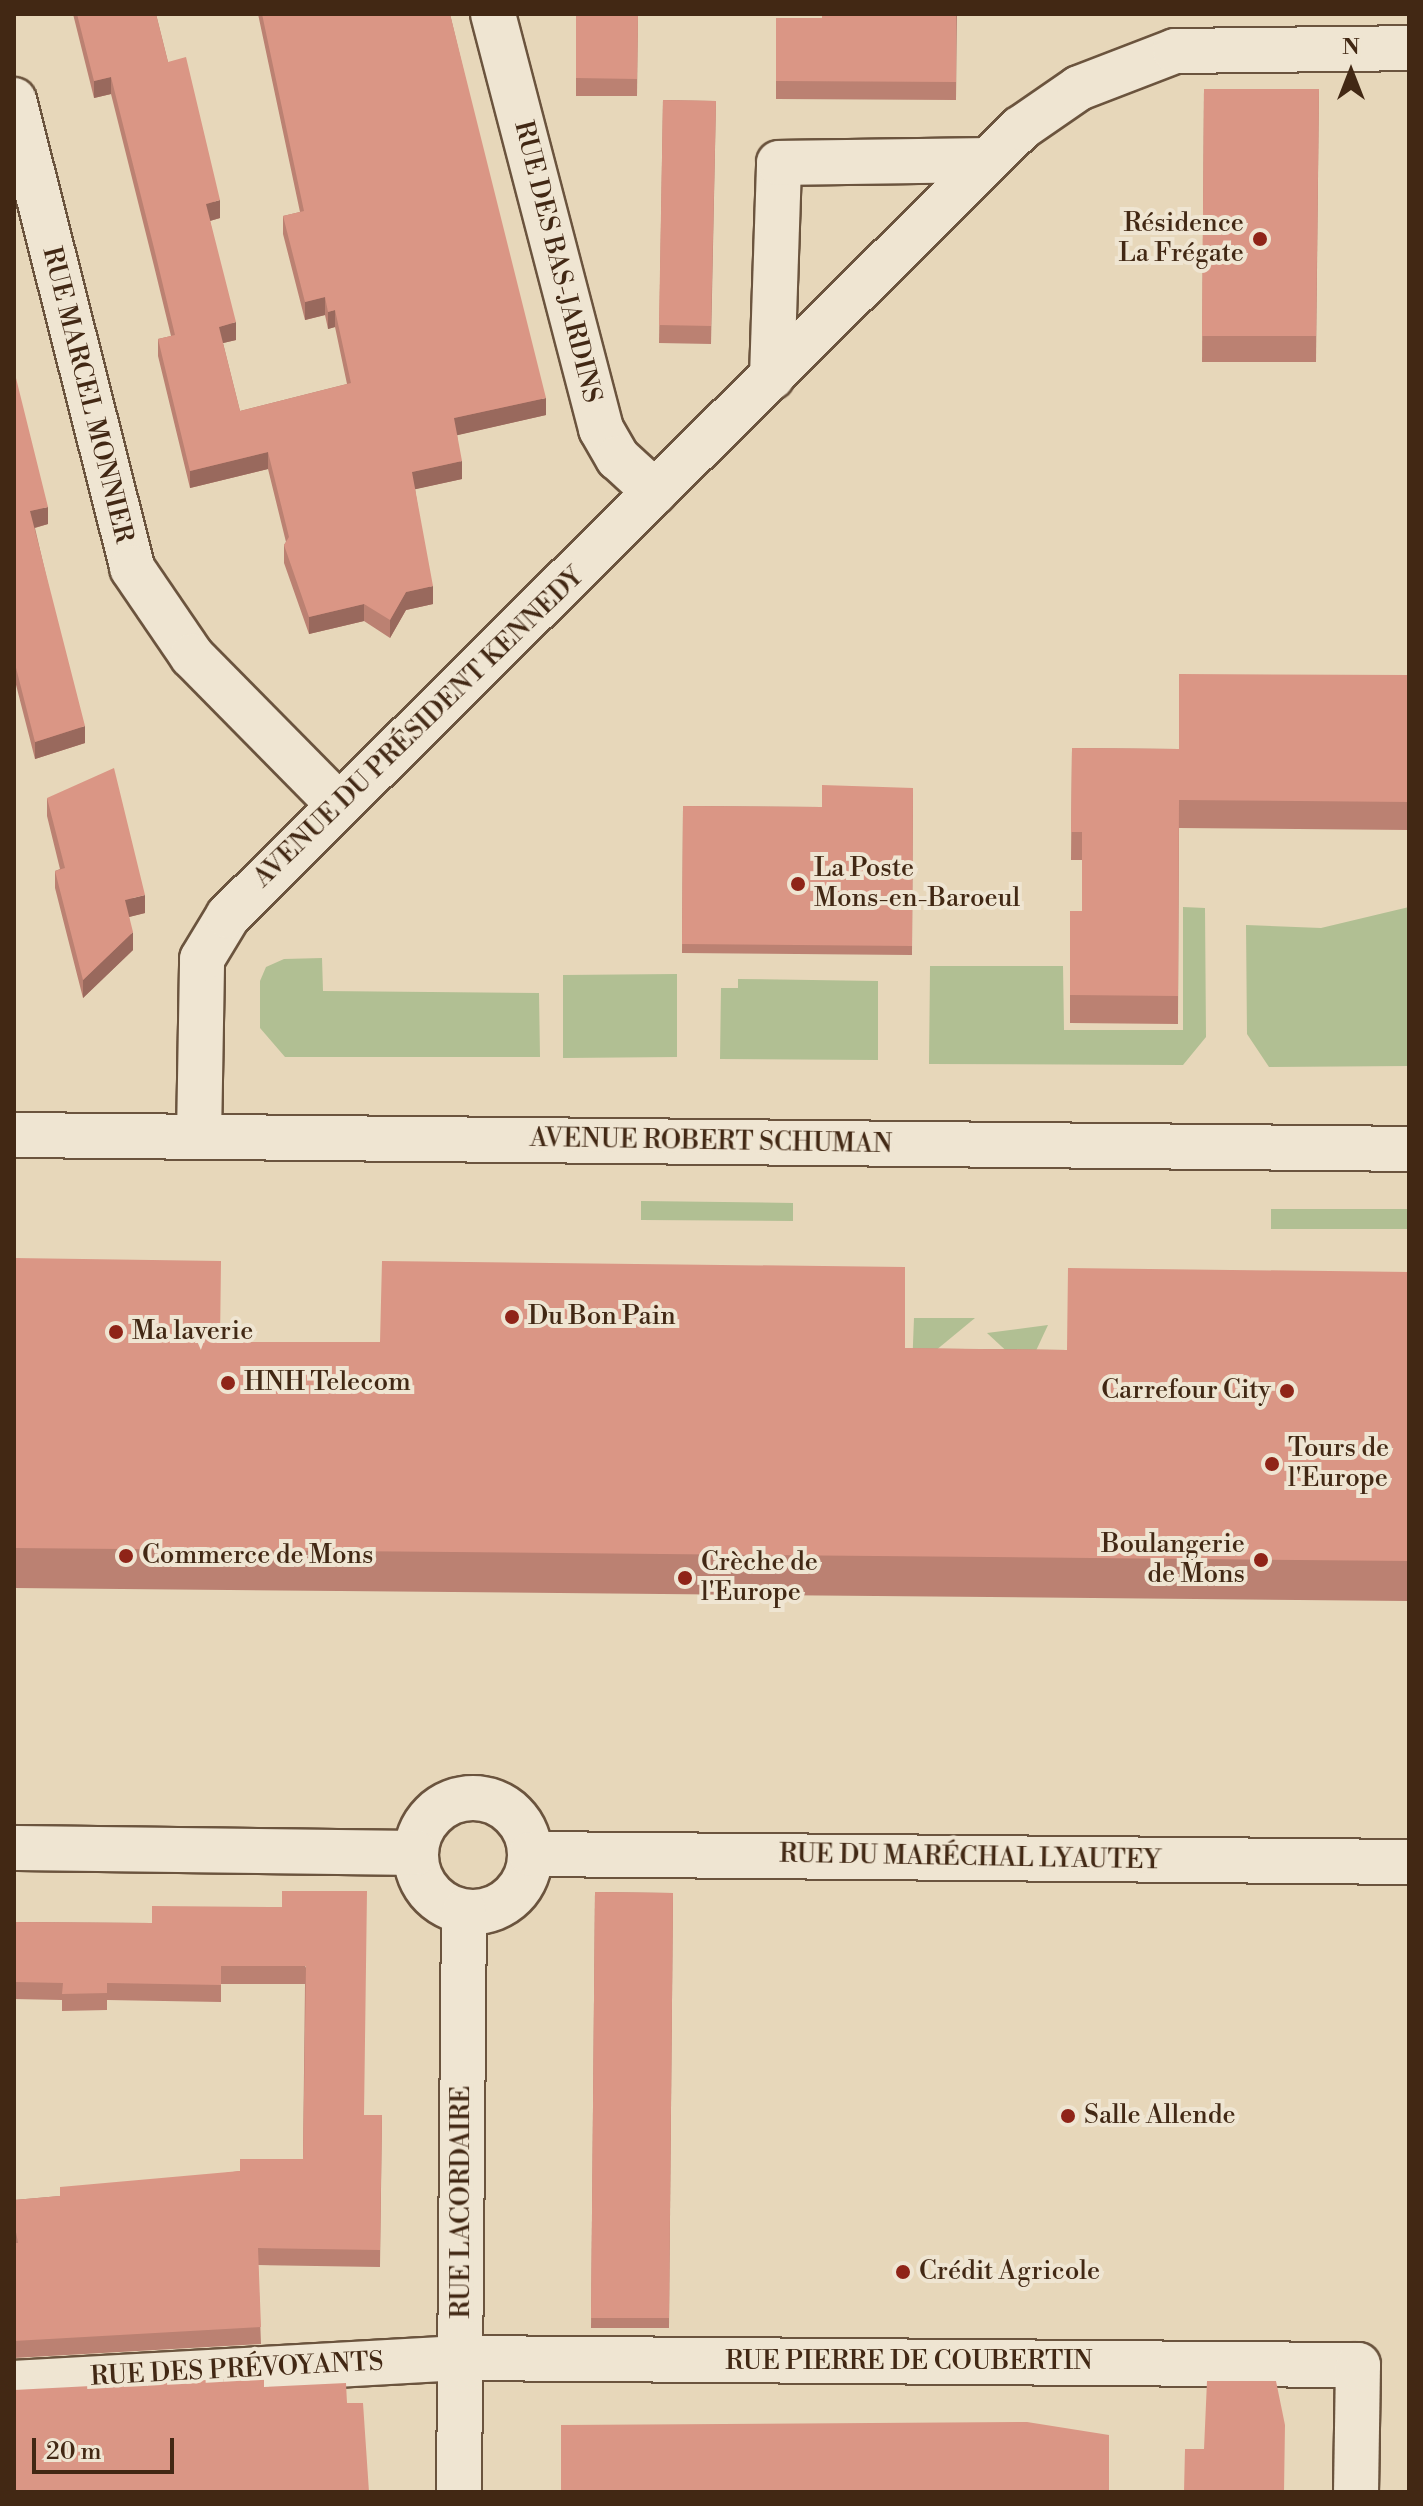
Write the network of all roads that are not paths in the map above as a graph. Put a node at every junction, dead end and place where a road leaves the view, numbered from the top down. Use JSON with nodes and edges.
{"nodes":[{"id":1,"x":493,"y":14,"type":"edge"},
{"id":2,"x":1409,"y":48,"type":"edge"},
{"id":3,"x":14,"y":100,"type":"edge"},
{"id":4,"x":987,"y":160,"type":"junction"},
{"id":5,"x":772,"y":377,"type":"junction"},
{"id":6,"x":655,"y":492,"type":"junction"},
{"id":7,"x":339,"y":805,"type":"junction"},
{"id":8,"x":14,"y":1135,"type":"edge"},
{"id":9,"x":199,"y":1137,"type":"junction"},
{"id":10,"x":1409,"y":1149,"type":"edge"},
{"id":11,"x":14,"y":1848,"type":"edge"},
{"id":12,"x":416,"y":1853,"type":"junction"},
{"id":13,"x":531,"y":1854,"type":"junction"},
{"id":14,"x":1409,"y":1862,"type":"edge"},
{"id":15,"x":464,"y":1912,"type":"junction"},
{"id":16,"x":460,"y":2358,"type":"junction"},
{"id":17,"x":14,"y":2383,"type":"edge"},
{"id":18,"x":459,"y":2492,"type":"edge"},
{"id":19,"x":1356,"y":2492,"type":"edge"}],
"edges":[{"from":1,"to":6,"type":"street","name":"RUE DES BAS-JARDINS"},
{"from":2,"to":4,"type":"street","name":"AVENUE DU PRÉSIDENT KENNEDY"},
{"from":3,"to":7,"type":"street","name":"RUE MARCEL MONNIER"},
{"from":4,"to":5,"type":"street","name":"AVENUE DU PRÉSIDENT KENNEDY"},
{"from":4,"to":5,"type":"street"},
{"from":5,"to":6,"type":"street","name":"AVENUE DU PRÉSIDENT KENNEDY"},
{"from":6,"to":7,"type":"street","name":"AVENUE DU PRÉSIDENT KENNEDY"},
{"from":7,"to":9,"type":"street","name":"AVENUE DU PRÉSIDENT KENNEDY"},
{"from":8,"to":9,"type":"street","name":"AVENUE ROBERT SCHUMAN"},
{"from":9,"to":10,"type":"street","name":"AVENUE ROBERT SCHUMAN"},
{"from":11,"to":12,"type":"street"},
{"from":12,"to":13,"type":"street"},
{"from":12,"to":15,"type":"street"},
{"from":13,"to":14,"type":"street","name":"RUE DU MARÉCHAL LYAUTEY"},
{"from":13,"to":15,"type":"street"},
{"from":15,"to":16,"type":"street","name":"RUE LACORDAIRE"},
{"from":16,"to":17,"type":"street","name":"RUE DES PRÉVOYANTS"},
{"from":16,"to":18,"type":"street","name":"RUE LACORDAIRE"},
{"from":16,"to":19,"type":"street","name":"RUE PIERRE DE COUBERTIN"}]}
